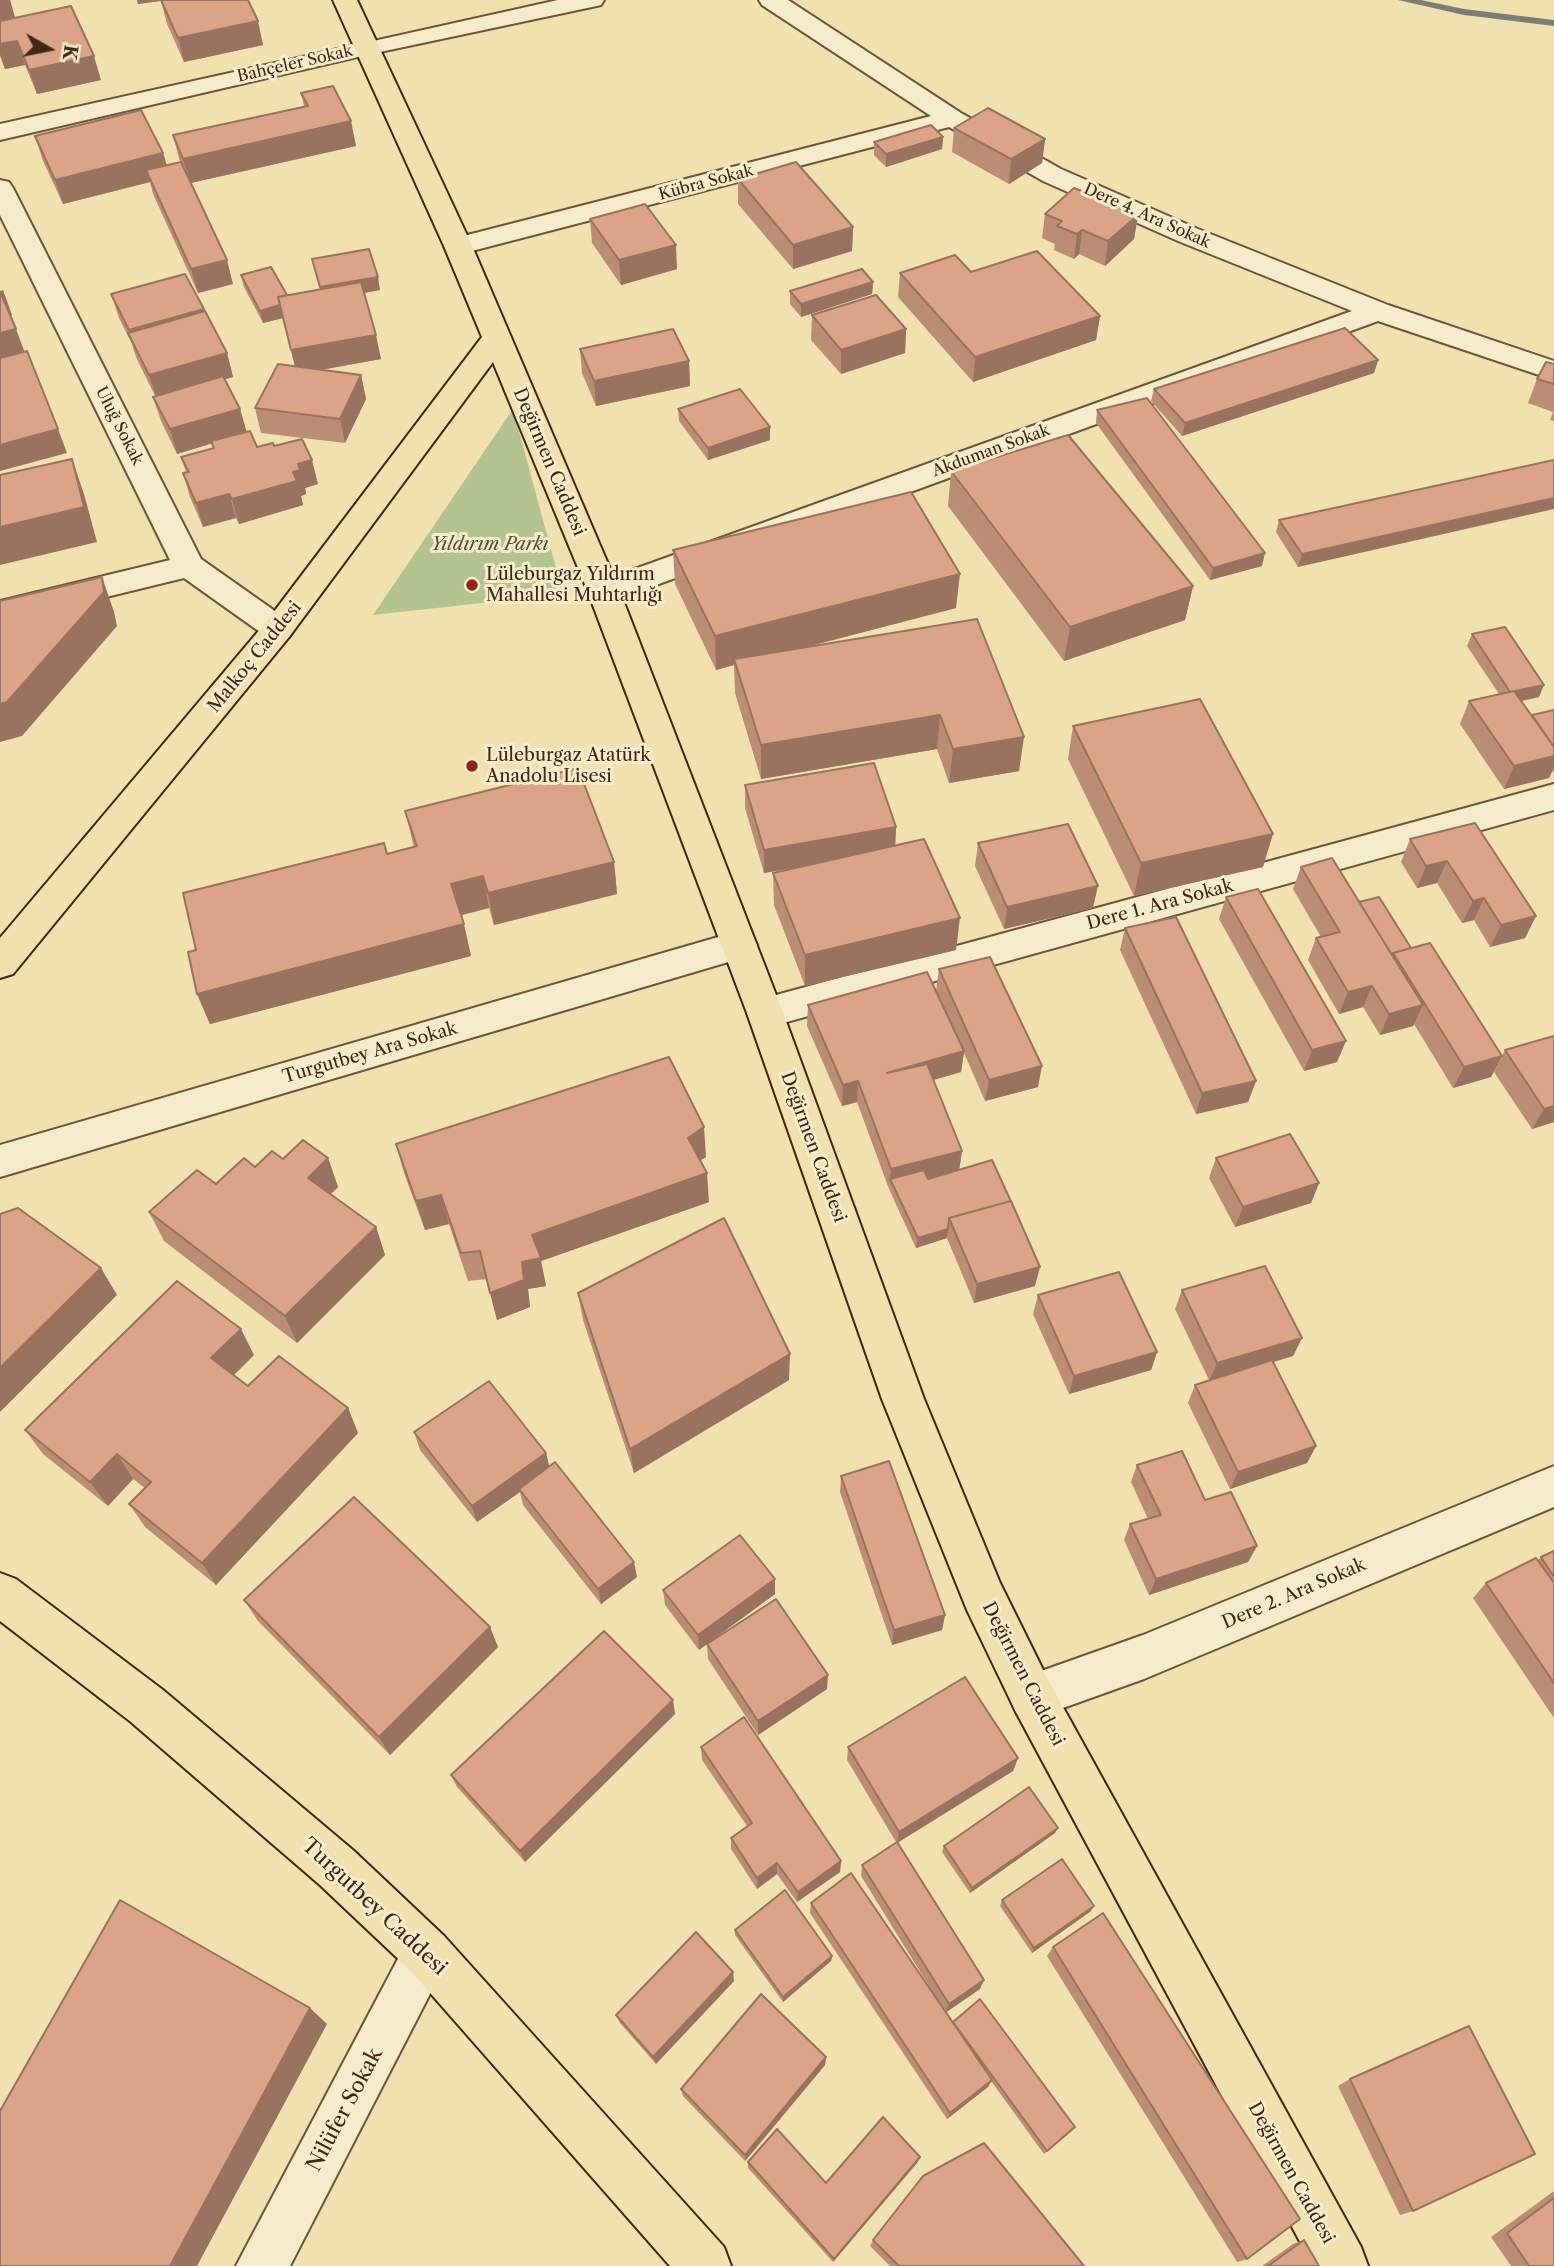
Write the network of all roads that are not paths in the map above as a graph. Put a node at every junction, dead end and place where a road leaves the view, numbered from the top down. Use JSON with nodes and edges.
{"nodes":[{"id":1,"x":345,"y":0,"type":"edge"},
{"id":2,"x":592,"y":0,"type":"edge"},
{"id":3,"x":771,"y":0,"type":"edge"},
{"id":4,"x":366,"y":47,"type":"junction"},
{"id":5,"x":953,"y":118,"type":"junction"},
{"id":6,"x":0,"y":132,"type":"edge"},
{"id":7,"x":0,"y":188,"type":"edge"},
{"id":8,"x":13,"y":244,"type":"edge"},
{"id":9,"x":458,"y":247,"type":"junction"},
{"id":10,"x":1378,"y":311,"type":"junction"},
{"id":11,"x":496,"y":338,"type":"junction"},
{"id":12,"x":1554,"y":371,"type":"edge"},
{"id":13,"x":189,"y":566,"type":"junction"},
{"id":14,"x":604,"y":592,"type":"junction"},
{"id":15,"x":0,"y":612,"type":"edge"},
{"id":16,"x":278,"y":629,"type":"junction"},
{"id":17,"x":1554,"y":797,"type":"edge"},
{"id":18,"x":739,"y":945,"type":"junction"},
{"id":19,"x":0,"y":964,"type":"edge"},
{"id":20,"x":765,"y":1013,"type":"junction"},
{"id":21,"x":0,"y":1161,"type":"edge"},
{"id":22,"x":1554,"y":1486,"type":"edge"},
{"id":23,"x":0,"y":1594,"type":"edge"},
{"id":24,"x":1032,"y":1696,"type":"junction"},
{"id":25,"x":427,"y":1953,"type":"junction"},
{"id":26,"x":262,"y":2266,"type":"edge"},
{"id":27,"x":705,"y":2266,"type":"edge"},
{"id":28,"x":1342,"y":2266,"type":"edge"}],
"edges":[{"from":1,"to":4,"type":"main road","name":"Değirmen Caddesi"},
{"from":2,"to":4,"type":"street","name":"Bahçeler Sokak"},
{"from":3,"to":5,"type":"street","name":"Dere 4. Ara Sokak"},
{"from":4,"to":6,"type":"street","name":"Bahçeler Sokak"},
{"from":4,"to":9,"type":"main road","name":"Değirmen Caddesi"},
{"from":5,"to":9,"type":"street","name":"Kübra Sokak"},
{"from":5,"to":10,"type":"street","name":"Dere 4. Ara Sokak"},
{"from":7,"to":8,"type":"street","name":"Uluğ Sokak"},
{"from":8,"to":13,"type":"street","name":"Uluğ Sokak"},
{"from":9,"to":11,"type":"main road","name":"Değirmen Caddesi"},
{"from":10,"to":12,"type":"street","name":"Dere 4. Ara Sokak"},
{"from":10,"to":14,"type":"street","name":"Akduman Sokak"},
{"from":11,"to":14,"type":"main road","name":"Değirmen Caddesi"},
{"from":11,"to":16,"type":"main road","name":"Malkoç Caddesi"},
{"from":13,"to":15,"type":"street"},
{"from":13,"to":16,"type":"street","name":"Uluğ Sokak"},
{"from":14,"to":18,"type":"main road","name":"Değirmen Caddesi"},
{"from":16,"to":19,"type":"main road","name":"Malkoç Caddesi"},
{"from":17,"to":20,"type":"street","name":"Dere 1. Ara Sokak"},
{"from":18,"to":20,"type":"main road","name":"Değirmen Caddesi"},
{"from":18,"to":21,"type":"street","name":"Turgutbey Ara Sokak"},
{"from":20,"to":24,"type":"main road","name":"Değirmen Caddesi"},
{"from":22,"to":24,"type":"street","name":"Dere 2. Ara Sokak"},
{"from":23,"to":25,"type":"main road","name":"Turgutbey Caddesi"},
{"from":24,"to":28,"type":"main road","name":"Değirmen Caddesi"},
{"from":25,"to":26,"type":"street","name":"Nilüfer Sokak"},
{"from":25,"to":27,"type":"main road","name":"Turgutbey Caddesi"}]}
